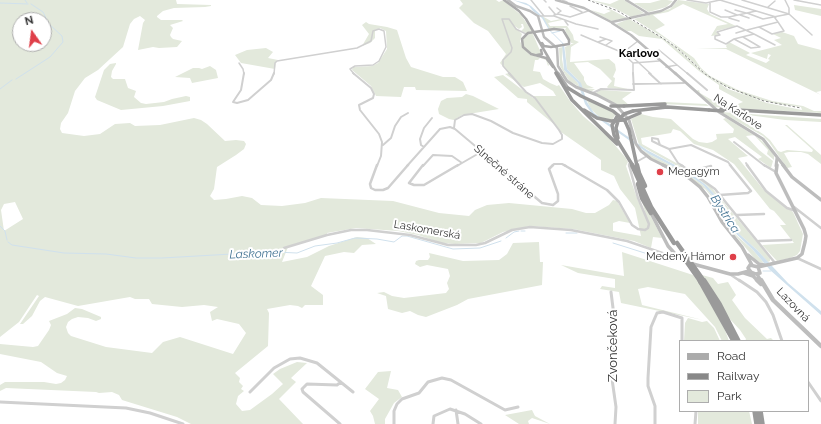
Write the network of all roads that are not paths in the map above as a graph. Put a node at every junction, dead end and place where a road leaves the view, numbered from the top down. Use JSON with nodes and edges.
{"nodes":[{"id":1,"x":504,"y":0,"type":"edge"},
{"id":2,"x":508,"y":0,"type":"edge"},
{"id":3,"x":531,"y":0,"type":"edge"},
{"id":4,"x":556,"y":0,"type":"edge"},
{"id":5,"x":562,"y":0,"type":"edge"},
{"id":6,"x":626,"y":0,"type":"edge"},
{"id":7,"x":676,"y":0,"type":"edge"},
{"id":8,"x":687,"y":0,"type":"edge"},
{"id":9,"x":720,"y":0,"type":"edge"},
{"id":10,"x":742,"y":0,"type":"edge"},
{"id":11,"x":755,"y":0,"type":"edge"},
{"id":12,"x":785,"y":0,"type":"edge"},
{"id":13,"x":794,"y":0,"type":"edge"},
{"id":14,"x":775,"y":1,"type":"edge"},
{"id":15,"x":750,"y":2,"type":"junction"},
{"id":16,"x":710,"y":3,"type":"junction"},
{"id":17,"x":570,"y":5,"type":"junction"},
{"id":18,"x":821,"y":5,"type":"edge"},
{"id":19,"x":549,"y":6,"type":"dead end"},
{"id":20,"x":768,"y":7,"type":"junction"},
{"id":21,"x":557,"y":8,"type":"dead end"},
{"id":22,"x":725,"y":10,"type":"dead end"},
{"id":23,"x":735,"y":10,"type":"dead end"},
{"id":24,"x":588,"y":11,"type":"junction"},
{"id":25,"x":757,"y":11,"type":"junction"},
{"id":26,"x":582,"y":13,"type":"junction"},
{"id":27,"x":556,"y":14,"type":"junction"},
{"id":28,"x":649,"y":14,"type":"junction"},
{"id":29,"x":747,"y":14,"type":"junction"},
{"id":30,"x":789,"y":14,"type":"junction"},
{"id":31,"x":739,"y":15,"type":"junction"},
{"id":32,"x":538,"y":16,"type":"junction"},
{"id":33,"x":543,"y":16,"type":"junction"},
{"id":34,"x":729,"y":17,"type":"junction"},
{"id":35,"x":776,"y":17,"type":"junction"},
{"id":36,"x":749,"y":18,"type":"dead end"},
{"id":37,"x":563,"y":19,"type":"junction"},
{"id":38,"x":739,"y":21,"type":"dead end"},
{"id":39,"x":778,"y":22,"type":"junction"},
{"id":40,"x":612,"y":23,"type":"junction"},
{"id":41,"x":529,"y":24,"type":"junction"},
{"id":42,"x":568,"y":25,"type":"dead end"},
{"id":43,"x":758,"y":27,"type":"junction"},
{"id":44,"x":598,"y":29,"type":"dead end"},
{"id":45,"x":746,"y":30,"type":"junction"},
{"id":46,"x":736,"y":33,"type":"dead end"},
{"id":47,"x":527,"y":34,"type":"junction"},
{"id":48,"x":754,"y":34,"type":"junction"},
{"id":49,"x":812,"y":36,"type":"dead end"},
{"id":50,"x":579,"y":37,"type":"dead end"},
{"id":51,"x":600,"y":37,"type":"dead end"},
{"id":52,"x":743,"y":37,"type":"junction"},
{"id":53,"x":606,"y":39,"type":"junction"},
{"id":54,"x":734,"y":39,"type":"junction"},
{"id":55,"x":540,"y":41,"type":"junction"},
{"id":56,"x":638,"y":41,"type":"junction"},
{"id":57,"x":597,"y":42,"type":"junction"},
{"id":58,"x":775,"y":45,"type":"dead end"},
{"id":59,"x":541,"y":46,"type":"junction"},
{"id":60,"x":606,"y":46,"type":"junction"},
{"id":61,"x":551,"y":47,"type":"junction"},
{"id":62,"x":556,"y":47,"type":"junction"},
{"id":63,"x":541,"y":50,"type":"junction"},
{"id":64,"x":659,"y":50,"type":"dead end"},
{"id":65,"x":626,"y":51,"type":"junction"},
{"id":66,"x":621,"y":52,"type":"junction"},
{"id":67,"x":547,"y":54,"type":"junction"},
{"id":68,"x":532,"y":55,"type":"junction"},
{"id":69,"x":544,"y":58,"type":"junction"},
{"id":70,"x":659,"y":61,"type":"junction"},
{"id":71,"x":239,"y":63,"type":"dead end"},
{"id":72,"x":633,"y":63,"type":"junction"},
{"id":73,"x":639,"y":63,"type":"junction"},
{"id":74,"x":678,"y":65,"type":"junction"},
{"id":75,"x":666,"y":67,"type":"junction"},
{"id":76,"x":553,"y":68,"type":"junction"},
{"id":77,"x":556,"y":73,"type":"joint"},
{"id":78,"x":560,"y":82,"type":"junction"},
{"id":79,"x":684,"y":83,"type":"junction"},
{"id":80,"x":633,"y":84,"type":"junction"},
{"id":81,"x":661,"y":84,"type":"junction"},
{"id":82,"x":569,"y":88,"type":"joint"},
{"id":83,"x":707,"y":90,"type":"dead end"},
{"id":84,"x":593,"y":93,"type":"junction"},
{"id":85,"x":587,"y":98,"type":"junction"},
{"id":86,"x":687,"y":106,"type":"junction"},
{"id":87,"x":673,"y":107,"type":"junction"},
{"id":88,"x":708,"y":108,"type":"junction"},
{"id":89,"x":632,"y":110,"type":"junction"},
{"id":90,"x":408,"y":113,"type":"dead end"},
{"id":91,"x":821,"y":116,"type":"edge"},
{"id":92,"x":432,"y":118,"type":"dead end"},
{"id":93,"x":454,"y":128,"type":"junction"},
{"id":94,"x":652,"y":138,"type":"junction"},
{"id":95,"x":646,"y":139,"type":"dead end"},
{"id":96,"x":633,"y":141,"type":"junction"},
{"id":97,"x":734,"y":142,"type":"dead end"},
{"id":98,"x":383,"y":145,"type":"junction"},
{"id":99,"x":660,"y":145,"type":"junction"},
{"id":100,"x":618,"y":146,"type":"junction"},
{"id":101,"x":424,"y":147,"type":"junction"},
{"id":102,"x":669,"y":149,"type":"junction"},
{"id":103,"x":623,"y":151,"type":"junction"},
{"id":104,"x":481,"y":152,"type":"junction"},
{"id":105,"x":647,"y":156,"type":"junction"},
{"id":106,"x":777,"y":160,"type":"junction"},
{"id":107,"x":638,"y":161,"type":"dead end"},
{"id":108,"x":462,"y":163,"type":"junction"},
{"id":109,"x":746,"y":163,"type":"dead end"},
{"id":110,"x":630,"y":164,"type":"dead end"},
{"id":111,"x":711,"y":166,"type":"dead end"},
{"id":112,"x":692,"y":171,"type":"junction"},
{"id":113,"x":776,"y":172,"type":"junction"},
{"id":114,"x":639,"y":173,"type":"junction"},
{"id":115,"x":638,"y":183,"type":"junction"},
{"id":116,"x":720,"y":194,"type":"junction"},
{"id":117,"x":645,"y":195,"type":"junction"},
{"id":118,"x":821,"y":200,"type":"edge"},
{"id":119,"x":797,"y":211,"type":"junction"},
{"id":120,"x":651,"y":213,"type":"joint"},
{"id":121,"x":764,"y":214,"type":"dead end"},
{"id":122,"x":737,"y":215,"type":"junction"},
{"id":123,"x":821,"y":228,"type":"edge"},
{"id":124,"x":791,"y":240,"type":"dead end"},
{"id":125,"x":758,"y":242,"type":"junction"},
{"id":126,"x":676,"y":243,"type":"junction"},
{"id":127,"x":284,"y":248,"type":"dead end"},
{"id":128,"x":747,"y":254,"type":"junction"},
{"id":129,"x":797,"y":258,"type":"junction"},
{"id":130,"x":681,"y":259,"type":"junction"},
{"id":131,"x":773,"y":264,"type":"junction"},
{"id":132,"x":752,"y":265,"type":"junction"},
{"id":133,"x":765,"y":265,"type":"junction"},
{"id":134,"x":758,"y":267,"type":"junction"},
{"id":135,"x":821,"y":269,"type":"edge"},
{"id":136,"x":750,"y":271,"type":"junction"},
{"id":137,"x":744,"y":273,"type":"junction"},
{"id":138,"x":730,"y":274,"type":"junction"},
{"id":139,"x":757,"y":274,"type":"junction"},
{"id":140,"x":703,"y":282,"type":"junction"},
{"id":141,"x":766,"y":289,"type":"junction"},
{"id":142,"x":611,"y":292,"type":"dead end"},
{"id":143,"x":682,"y":340,"type":"edge"},
{"id":144,"x":733,"y":340,"type":"edge"},
{"id":145,"x":737,"y":340,"type":"edge"},
{"id":146,"x":782,"y":340,"type":"edge"},
{"id":147,"x":821,"y":346,"type":"edge"},
{"id":148,"x":341,"y":382,"type":"junction"},
{"id":149,"x":809,"y":383,"type":"edge"},
{"id":150,"x":250,"y":392,"type":"dead end"},
{"id":151,"x":353,"y":392,"type":"dead end"},
{"id":152,"x":821,"y":401,"type":"edge"},
{"id":153,"x":0,"y":402,"type":"edge"},
{"id":154,"x":518,"y":407,"type":"dead end"},
{"id":155,"x":456,"y":410,"type":"junction"},
{"id":156,"x":696,"y":412,"type":"edge"},
{"id":157,"x":755,"y":412,"type":"edge"},
{"id":158,"x":760,"y":412,"type":"edge"},
{"id":159,"x":183,"y":424,"type":"edge"},
{"id":160,"x":340,"y":424,"type":"edge"},
{"id":161,"x":394,"y":424,"type":"edge"},
{"id":162,"x":433,"y":424,"type":"edge"},
{"id":163,"x":458,"y":424,"type":"edge"},
{"id":164,"x":481,"y":424,"type":"edge"},
{"id":165,"x":615,"y":424,"type":"edge"},
{"id":166,"x":655,"y":424,"type":"edge"},
{"id":167,"x":695,"y":424,"type":"edge"},
{"id":168,"x":757,"y":424,"type":"edge"},
{"id":169,"x":762,"y":424,"type":"edge"}],
"edges":[{"from":1,"to":41,"type":"main road"},
{"from":2,"to":32,"type":"street"},
{"from":3,"to":33,"type":"street"},
{"from":4,"to":17,"type":"street","name":"Na Karlove"},
{"from":5,"to":17,"type":"street"},
{"from":6,"to":28,"type":"street"},
{"from":7,"to":28,"type":"street"},
{"from":8,"to":16,"type":"street"},
{"from":9,"to":16,"type":"street"},
{"from":9,"to":25,"type":"street"},
{"from":10,"to":15,"type":"street"},
{"from":11,"to":15,"type":"street"},
{"from":12,"to":30,"type":"street"},
{"from":13,"to":18,"type":"street"},
{"from":14,"to":20,"type":"street"},
{"from":15,"to":20,"type":"street"},
{"from":16,"to":34,"type":"street"},
{"from":17,"to":24,"type":"street","name":"Na Karlove"},
{"from":17,"to":26,"type":"street"},
{"from":19,"to":27,"type":"street"},
{"from":20,"to":30,"type":"street"},
{"from":21,"to":27,"type":"street"},
{"from":22,"to":31,"type":"street"},
{"from":23,"to":29,"type":"street"},
{"from":24,"to":26,"type":"street"},
{"from":24,"to":40,"type":"street","name":"Na Karlove"},
{"from":25,"to":29,"type":"street"},
{"from":25,"to":35,"type":"street"},
{"from":26,"to":27,"type":"street"},
{"from":27,"to":33,"type":"street"},
{"from":27,"to":37,"type":"street"},
{"from":28,"to":40,"type":"street"},
{"from":29,"to":31,"type":"street"},
{"from":29,"to":35,"type":"street"},
{"from":30,"to":35,"type":"street"},
{"from":30,"to":49,"type":"street"},
{"from":31,"to":34,"type":"street"},
{"from":31,"to":36,"type":"street"},
{"from":32,"to":33,"type":"street"},
{"from":32,"to":62,"type":"street"},
{"from":34,"to":38,"type":"street"},
{"from":35,"to":39,"type":"street"},
{"from":37,"to":42,"type":"street"},
{"from":37,"to":44,"type":"street"},
{"from":39,"to":43,"type":"street"},
{"from":39,"to":43,"type":"street"},
{"from":40,"to":56,"type":"street","name":"Na Karlove"},
{"from":41,"to":55,"type":"main road"},
{"from":41,"to":59,"type":"main road"},
{"from":43,"to":45,"type":"street"},
{"from":45,"to":46,"type":"street"},
{"from":45,"to":48,"type":"street"},
{"from":45,"to":54,"type":"street"},
{"from":47,"to":62,"type":"main road","bridge":true},
{"from":47,"to":68,"type":"main road"},
{"from":47,"to":93,"type":"street"},
{"from":48,"to":52,"type":"street"},
{"from":48,"to":58,"type":"street"},
{"from":50,"to":57,"type":"street"},
{"from":51,"to":53,"type":"street"},
{"from":52,"to":54,"type":"street"},
{"from":52,"to":54,"type":"street"},
{"from":53,"to":57,"type":"street"},
{"from":53,"to":60,"type":"street"},
{"from":55,"to":61,"type":"main road"},
{"from":55,"to":67,"type":"main road"},
{"from":56,"to":65,"type":"street"},
{"from":56,"to":70,"type":"street","name":"Na Karlove"},
{"from":57,"to":60,"type":"street"},
{"from":59,"to":63,"type":"main road"},
{"from":59,"to":76,"type":"main road"},
{"from":60,"to":66,"type":"street"},
{"from":61,"to":62,"type":"main road"},
{"from":61,"to":67,"type":"main road"},
{"from":62,"to":84,"type":"street"},
{"from":63,"to":68,"type":"main road"},
{"from":63,"to":69,"type":"main road"},
{"from":64,"to":74,"type":"street"},
{"from":65,"to":66,"type":"street"},
{"from":65,"to":73,"type":"street"},
{"from":66,"to":72,"type":"street"},
{"from":67,"to":82,"type":"main road"},
{"from":68,"to":69,"type":"main road"},
{"from":69,"to":76,"type":"main road"},
{"from":70,"to":73,"type":"street"},
{"from":70,"to":75,"type":"street","name":"Na Karlove"},
{"from":71,"to":98,"type":"street"},
{"from":72,"to":73,"type":"street"},
{"from":72,"to":80,"type":"street"},
{"from":73,"to":81,"type":"street"},
{"from":74,"to":75,"type":"street"},
{"from":74,"to":83,"type":"street"},
{"from":75,"to":79,"type":"street","name":"Na Karlove"},
{"from":76,"to":77,"type":"main road"},
{"from":77,"to":78,"type":"highway"},
{"from":78,"to":87,"type":"highway","bridge":true},
{"from":78,"to":100,"type":"highway"},
{"from":79,"to":81,"type":"street"},
{"from":79,"to":106,"type":"street","name":"Na Karlove"},
{"from":80,"to":81,"type":"street"},
{"from":80,"to":84,"type":"street"},
{"from":82,"to":85,"type":"highway"},
{"from":84,"to":96,"type":"street"},
{"from":85,"to":86,"type":"highway","bridge":true},
{"from":85,"to":96,"type":"highway"},
{"from":86,"to":88,"type":"highway"},
{"from":86,"to":89,"type":"highway"},
{"from":87,"to":88,"type":"highway"},
{"from":87,"to":89,"type":"highway"},
{"from":88,"to":91,"type":"highway","bridge":true},
{"from":89,"to":103,"type":"highway","bridge":true},
{"from":89,"to":114,"type":"highway","bridge":true},
{"from":90,"to":98,"type":"street"},
{"from":92,"to":101,"type":"street"},
{"from":93,"to":101,"type":"street"},
{"from":93,"to":104,"type":"street","name":"Slnečné stráne"},
{"from":94,"to":95,"type":"street"},
{"from":94,"to":99,"type":"street"},
{"from":94,"to":99,"type":"street"},
{"from":96,"to":105,"type":"street"},
{"from":96,"to":114,"type":"highway"},
{"from":97,"to":113,"type":"street"},
{"from":98,"to":101,"type":"street"},
{"from":99,"to":102,"type":"street"},
{"from":100,"to":103,"type":"highway"},
{"from":100,"to":115,"type":"highway"},
{"from":102,"to":112,"type":"street"},
{"from":102,"to":116,"type":"street"},
{"from":103,"to":117,"type":"highway"},
{"from":104,"to":108,"type":"street"},
{"from":104,"to":110,"type":"street","name":"Slnečné stráne"},
{"from":105,"to":107,"type":"street"},
{"from":105,"to":128,"type":"street"},
{"from":106,"to":113,"type":"street"},
{"from":106,"to":118,"type":"street"},
{"from":108,"to":108,"type":"street"},
{"from":109,"to":119,"type":"street"},
{"from":111,"to":112,"type":"street"},
{"from":112,"to":116,"type":"street"},
{"from":113,"to":119,"type":"street"},
{"from":114,"to":126,"type":"highway"},
{"from":115,"to":117,"type":"highway"},
{"from":115,"to":120,"type":"highway"},
{"from":116,"to":122,"type":"street"},
{"from":117,"to":126,"type":"highway"},
{"from":119,"to":123,"type":"street"},
{"from":119,"to":129,"type":"street"},
{"from":120,"to":130,"type":"street","name":"Laskomerská"},
{"from":121,"to":122,"type":"street"},
{"from":122,"to":125,"type":"street"},
{"from":124,"to":125,"type":"street"},
{"from":125,"to":131,"type":"street"},
{"from":126,"to":140,"type":"highway","bridge":true},
{"from":127,"to":130,"type":"street","name":"Laskomerská"},
{"from":128,"to":132,"type":"street"},
{"from":128,"to":133,"type":"street"},
{"from":129,"to":131,"type":"street"},
{"from":129,"to":135,"type":"street"},
{"from":130,"to":138,"type":"street","name":"Laskomerská"},
{"from":131,"to":133,"type":"street"},
{"from":132,"to":134,"type":"street"},
{"from":132,"to":136,"type":"street"},
{"from":133,"to":134,"type":"street"},
{"from":134,"to":139,"type":"street"},
{"from":136,"to":137,"type":"street","name":"Laskomerská"},
{"from":136,"to":139,"type":"street"},
{"from":137,"to":138,"type":"street","name":"Laskomerská"},
{"from":137,"to":141,"type":"street"},
{"from":138,"to":146,"type":"street"},
{"from":139,"to":141,"type":"street","name":"Lazovná"},
{"from":140,"to":144,"type":"highway"},
{"from":140,"to":145,"type":"highway"},
{"from":141,"to":147,"type":"street","name":"Lazovná"},
{"from":142,"to":165,"type":"street","name":"Zvončeková"},
{"from":143,"to":166,"type":"street"},
{"from":148,"to":150,"type":"street"},
{"from":148,"to":151,"type":"street"},
{"from":148,"to":160,"type":"street"},
{"from":149,"to":152,"type":"street"},
{"from":153,"to":159,"type":"street"},
{"from":154,"to":161,"type":"street"},
{"from":155,"to":162,"type":"street"},
{"from":155,"to":163,"type":"street"},
{"from":155,"to":164,"type":"street"},
{"from":156,"to":167,"type":"street"},
{"from":157,"to":168,"type":"highway"},
{"from":158,"to":169,"type":"highway"}]}
